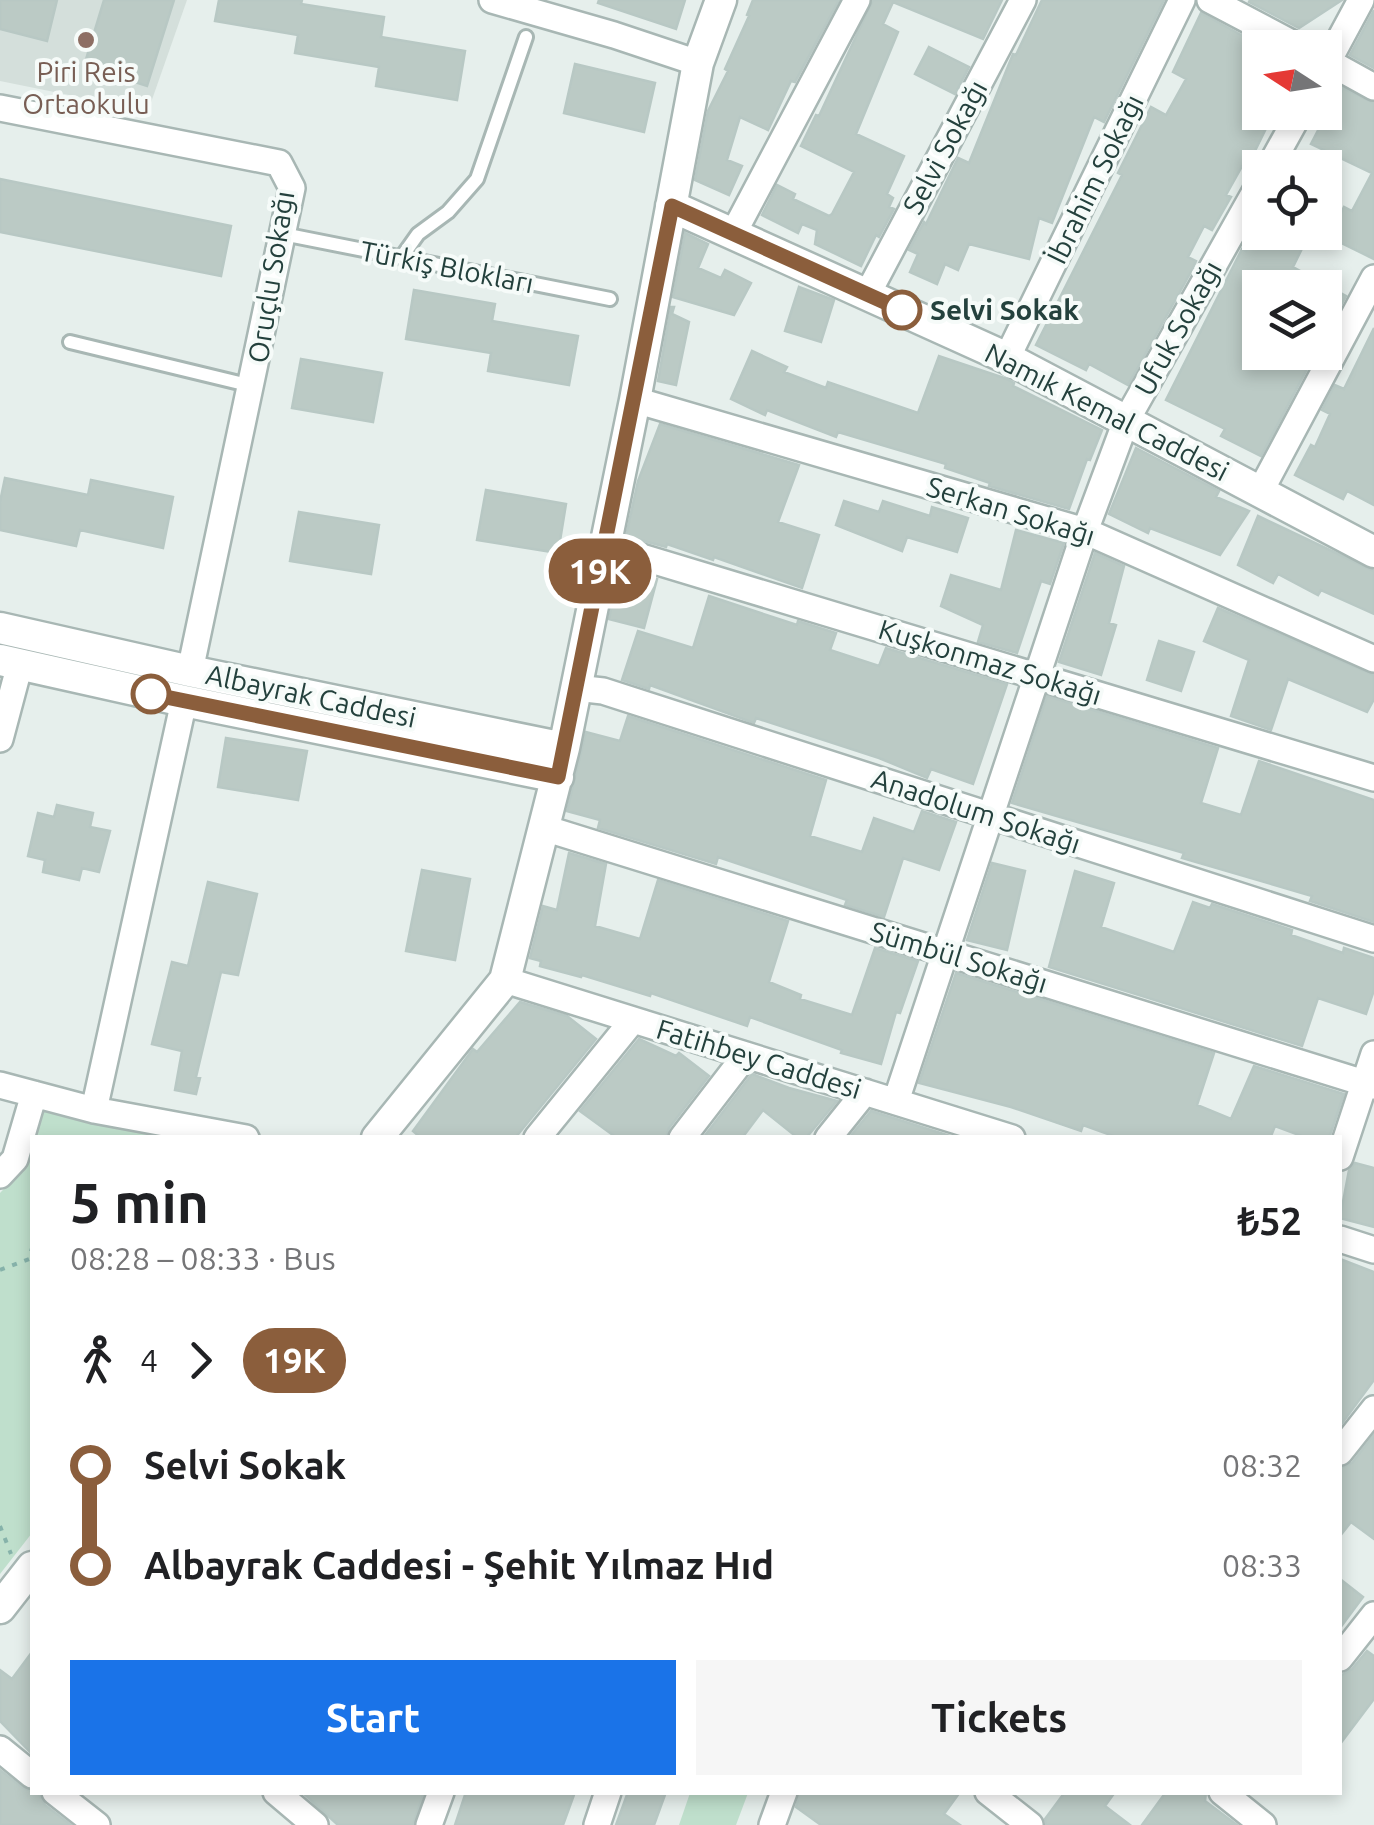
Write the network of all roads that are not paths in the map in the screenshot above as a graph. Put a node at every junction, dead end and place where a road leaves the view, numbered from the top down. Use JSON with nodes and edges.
{"nodes":[{"id":1,"x":492,"y":0,"type":"edge"},
{"id":2,"x":722,"y":0,"type":"edge"},
{"id":3,"x":857,"y":0,"type":"edge"},
{"id":4,"x":1023,"y":0,"type":"edge"},
{"id":5,"x":1182,"y":0,"type":"edge"},
{"id":6,"x":1210,"y":0,"type":"edge"},
{"id":7,"x":1360,"y":0,"type":"edge"},
{"id":8,"x":531,"y":5,"type":"edge"},
{"id":9,"x":1266,"y":30,"type":"edge"},
{"id":10,"x":1342,"y":33,"type":"edge"},
{"id":11,"x":526,"y":38,"type":"dead end"},
{"id":12,"x":698,"y":63,"type":"junction"},
{"id":13,"x":1342,"y":71,"type":"edge"},
{"id":14,"x":1374,"y":87,"type":"edge"},
{"id":15,"x":0,"y":108,"type":"edge"},
{"id":16,"x":672,"y":206,"type":"junction"},
{"id":17,"x":1242,"y":215,"type":"edge"},
{"id":18,"x":283,"y":234,"type":"junction"},
{"id":19,"x":733,"y":234,"type":"junction"},
{"id":20,"x":401,"y":258,"type":"junction"},
{"id":21,"x":1374,"y":278,"type":"edge"},
{"id":22,"x":867,"y":295,"type":"junction"},
{"id":23,"x":610,"y":300,"type":"dead end"},
{"id":24,"x":70,"y":342,"type":"dead end"},
{"id":25,"x":1008,"y":358,"type":"junction"},
{"id":26,"x":252,"y":386,"type":"junction"},
{"id":27,"x":635,"y":400,"type":"junction"},
{"id":28,"x":1126,"y":421,"type":"junction"},
{"id":29,"x":1260,"y":492,"type":"junction"},
{"id":30,"x":1085,"y":530,"type":"junction"},
{"id":31,"x":605,"y":546,"type":"junction"},
{"id":32,"x":1374,"y":552,"type":"edge"},
{"id":33,"x":15,"y":631,"type":"edge"},
{"id":34,"x":1374,"y":659,"type":"edge"},
{"id":35,"x":10,"y":662,"type":"edge"},
{"id":36,"x":1037,"y":676,"type":"junction"},
{"id":37,"x":187,"y":686,"type":"junction"},
{"id":38,"x":576,"y":688,"type":"junction"},
{"id":39,"x":0,"y":739,"type":"edge"},
{"id":40,"x":561,"y":762,"type":"junction"},
{"id":41,"x":1374,"y":778,"type":"edge"},
{"id":42,"x":990,"y":816,"type":"junction"},
{"id":43,"x":544,"y":828,"type":"junction"},
{"id":44,"x":1374,"y":939,"type":"edge"},
{"id":45,"x":945,"y":952,"type":"junction"},
{"id":46,"x":505,"y":980,"type":"junction"},
{"id":47,"x":634,"y":1020,"type":"junction"},
{"id":48,"x":1374,"y":1054,"type":"edge"},
{"id":49,"x":746,"y":1055,"type":"junction"},
{"id":50,"x":1369,"y":1084,"type":"edge"},
{"id":51,"x":0,"y":1085,"type":"edge"},
{"id":52,"x":865,"y":1092,"type":"junction"},
{"id":53,"x":34,"y":1094,"type":"junction"},
{"id":54,"x":896,"y":1101,"type":"junction"},
{"id":55,"x":94,"y":1110,"type":"junction"},
{"id":56,"x":968,"y":1131,"type":"edge"},
{"id":57,"x":230,"y":1135,"type":"edge"},
{"id":58,"x":384,"y":1135,"type":"edge"},
{"id":59,"x":539,"y":1135,"type":"edge"},
{"id":60,"x":684,"y":1135,"type":"edge"},
{"id":61,"x":830,"y":1135,"type":"edge"},
{"id":62,"x":993,"y":1135,"type":"edge"},
{"id":63,"x":1342,"y":1152,"type":"edge"},
{"id":64,"x":0,"y":1175,"type":"edge"},
{"id":65,"x":1342,"y":1240,"type":"edge"},
{"id":66,"x":1374,"y":1250,"type":"edge"},
{"id":67,"x":1374,"y":1409,"type":"edge"},
{"id":68,"x":1342,"y":1449,"type":"edge"},
{"id":69,"x":29,"y":1580,"type":"edge"},
{"id":70,"x":0,"y":1608,"type":"edge"},
{"id":71,"x":1374,"y":1615,"type":"edge"},
{"id":72,"x":1342,"y":1655,"type":"edge"},
{"id":73,"x":0,"y":1749,"type":"edge"},
{"id":74,"x":30,"y":1772,"type":"edge"},
{"id":75,"x":60,"y":1795,"type":"edge"},
{"id":76,"x":280,"y":1795,"type":"edge"},
{"id":77,"x":440,"y":1795,"type":"edge"},
{"id":78,"x":607,"y":1795,"type":"edge"},
{"id":79,"x":783,"y":1795,"type":"edge"},
{"id":80,"x":992,"y":1795,"type":"edge"},
{"id":81,"x":1229,"y":1795,"type":"edge"},
{"id":82,"x":773,"y":1824,"type":"edge"},
{"id":83,"x":97,"y":1825,"type":"edge"},
{"id":84,"x":315,"y":1825,"type":"edge"},
{"id":85,"x":429,"y":1825,"type":"edge"},
{"id":86,"x":596,"y":1825,"type":"edge"},
{"id":87,"x":1030,"y":1825,"type":"edge"},
{"id":88,"x":1263,"y":1825,"type":"edge"}],
"edges":[{"from":1,"to":8,"type":"street"},
{"from":2,"to":12,"type":"street"},
{"from":3,"to":19,"type":"street"},
{"from":4,"to":22,"type":"street","name":"Selvi Sokağı"},
{"from":5,"to":25,"type":"street","name":"İbrahim Sokağı"},
{"from":6,"to":9,"type":"street"},
{"from":7,"to":10,"type":"street"},
{"from":8,"to":12,"type":"street"},
{"from":11,"to":20,"type":"lane"},
{"from":12,"to":16,"type":"street"},
{"from":13,"to":14,"type":"street"},
{"from":15,"to":18,"type":"street","name":"Oruçlu Sokağı"},
{"from":16,"to":19,"type":"street","name":"Namık Kemal Caddesi"},
{"from":16,"to":27,"type":"street"},
{"from":17,"to":28,"type":"street","name":"Ufuk Sokağı"},
{"from":18,"to":20,"type":"lane","name":"Türkiş Blokları"},
{"from":18,"to":26,"type":"street","name":"Oruçlu Sokağı"},
{"from":19,"to":22,"type":"street","name":"Namık Kemal Caddesi"},
{"from":20,"to":23,"type":"lane","name":"Türkiş Blokları"},
{"from":21,"to":29,"type":"street"},
{"from":22,"to":25,"type":"street","name":"Namık Kemal Caddesi"},
{"from":24,"to":26,"type":"lane"},
{"from":25,"to":28,"type":"street","name":"Namık Kemal Caddesi"},
{"from":26,"to":37,"type":"street","name":"Oruçlu Sokağı"},
{"from":27,"to":30,"type":"street","name":"Serkan Sokağı"},
{"from":27,"to":31,"type":"street"},
{"from":28,"to":29,"type":"street","name":"Namık Kemal Caddesi"},
{"from":28,"to":30,"type":"street","name":"Ufuk Sokağı"},
{"from":29,"to":32,"type":"street","name":"Namık Kemal Caddesi"},
{"from":30,"to":34,"type":"street","name":"Serkan Sokağı"},
{"from":30,"to":36,"type":"street","name":"Ufuk Sokağı"},
{"from":31,"to":36,"type":"street","name":"Kuşkonmaz Sokağı"},
{"from":31,"to":38,"type":"street"},
{"from":33,"to":35,"type":"street"},
{"from":33,"to":37,"type":"street","name":"Albayrak Caddesi"},
{"from":35,"to":37,"type":"street","name":"Albayrak Caddesi"},
{"from":35,"to":39,"type":"street"},
{"from":36,"to":41,"type":"street","name":"Kuşkonmaz Sokağı"},
{"from":36,"to":42,"type":"street","name":"Ufuk Sokağı"},
{"from":37,"to":40,"type":"street","name":"Albayrak Caddesi"},
{"from":37,"to":55,"type":"street","name":"Oruçlu Sokağı"},
{"from":38,"to":40,"type":"street"},
{"from":38,"to":42,"type":"street","name":"Anadolum Sokağı"},
{"from":40,"to":43,"type":"street"},
{"from":42,"to":44,"type":"street","name":"Anadolum Sokağı"},
{"from":42,"to":45,"type":"street","name":"Ufuk Sokağı"},
{"from":43,"to":45,"type":"street","name":"Sümbül Sokağı"},
{"from":43,"to":46,"type":"street"},
{"from":45,"to":50,"type":"street","name":"Sümbül Sokağı"},
{"from":45,"to":54,"type":"street","name":"Ufuk Sokağı"},
{"from":46,"to":47,"type":"street","name":"Fatihbey Caddesi"},
{"from":46,"to":58,"type":"street"},
{"from":47,"to":49,"type":"street","name":"Fatihbey Caddesi"},
{"from":47,"to":59,"type":"street"},
{"from":48,"to":50,"type":"street"},
{"from":49,"to":52,"type":"street","name":"Fatihbey Caddesi"},
{"from":49,"to":60,"type":"street"},
{"from":50,"to":63,"type":"street"},
{"from":51,"to":53,"type":"street"},
{"from":52,"to":54,"type":"street","name":"Fatihbey Caddesi"},
{"from":52,"to":61,"type":"street"},
{"from":53,"to":55,"type":"street"},
{"from":53,"to":64,"type":"street"},
{"from":54,"to":56,"type":"street","name":"Fatihbey Caddesi"},
{"from":55,"to":57,"type":"street"},
{"from":56,"to":62,"type":"street","name":"Fatihbey Caddesi"},
{"from":65,"to":66,"type":"street"},
{"from":67,"to":68,"type":"street"},
{"from":69,"to":70,"type":"street"},
{"from":71,"to":72,"type":"street"},
{"from":73,"to":74,"type":"street"},
{"from":75,"to":83,"type":"street"},
{"from":76,"to":84,"type":"street"},
{"from":77,"to":85,"type":"street"},
{"from":78,"to":86,"type":"street"},
{"from":79,"to":82,"type":"street"},
{"from":80,"to":87,"type":"street"},
{"from":81,"to":88,"type":"street"}]}
